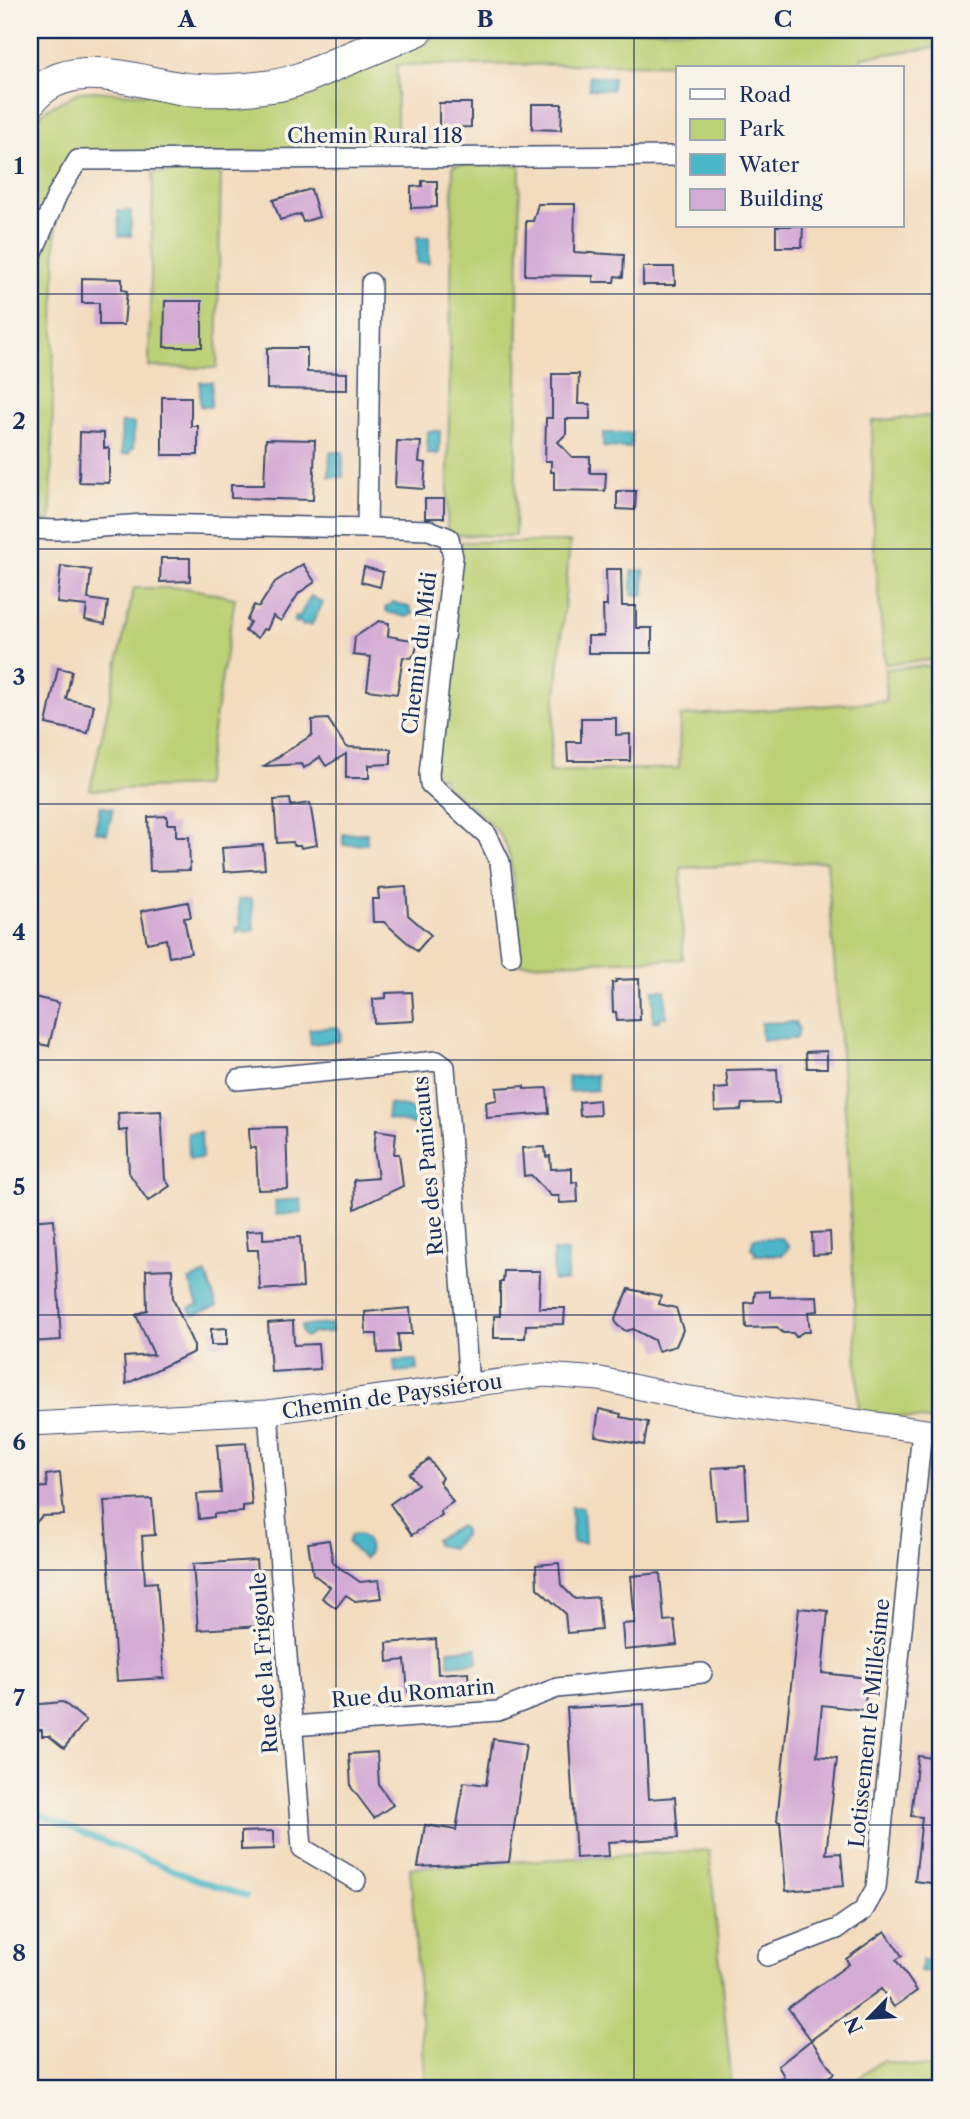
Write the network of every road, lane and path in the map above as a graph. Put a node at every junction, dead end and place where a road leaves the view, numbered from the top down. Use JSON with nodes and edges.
{"nodes":[{"id":1,"x":417,"y":30,"type":"edge"},
{"id":2,"x":30,"y":101,"type":"edge"},
{"id":3,"x":676,"y":156,"type":"edge"},
{"id":4,"x":30,"y":259,"type":"edge"},
{"id":5,"x":371,"y":283,"type":"dead end"},
{"id":6,"x":367,"y":528,"type":"junction"},
{"id":7,"x":30,"y":529,"type":"edge"},
{"id":8,"x":511,"y":956,"type":"dead end"},
{"id":9,"x":238,"y":1080,"type":"dead end"},
{"id":10,"x":469,"y":1385,"type":"junction"},
{"id":11,"x":268,"y":1412,"type":"junction"},
{"id":12,"x":30,"y":1424,"type":"edge"},
{"id":13,"x":931,"y":1432,"type":"edge"},
{"id":14,"x":702,"y":1673,"type":"dead end"},
{"id":15,"x":292,"y":1726,"type":"junction"},
{"id":16,"x":356,"y":1880,"type":"dead end"},
{"id":17,"x":767,"y":1956,"type":"dead end"}],
"edges":[{"from":1,"to":2,"type":"highway"},
{"from":3,"to":4,"type":"street","name":"Chemin Rural 118"},
{"from":5,"to":6,"type":"street"},
{"from":6,"to":7,"type":"street","name":"Chemin du Midi"},
{"from":6,"to":8,"type":"street","name":"Chemin du Midi"},
{"from":9,"to":10,"type":"street","name":"Rue des Panicauts"},
{"from":10,"to":11,"type":"street","name":"Chemin de Payssiérou"},
{"from":10,"to":13,"type":"street","name":"Chemin de Payssiérou"},
{"from":11,"to":12,"type":"street","name":"Chemin de Payssiérou"},
{"from":11,"to":15,"type":"street","name":"Rue de la Frigoule"},
{"from":13,"to":17,"type":"street","name":"Lotissement le Millésime"},
{"from":14,"to":15,"type":"street","name":"Rue du Romarin"},
{"from":15,"to":16,"type":"street","name":"Rue de la Frigoule"}]}
